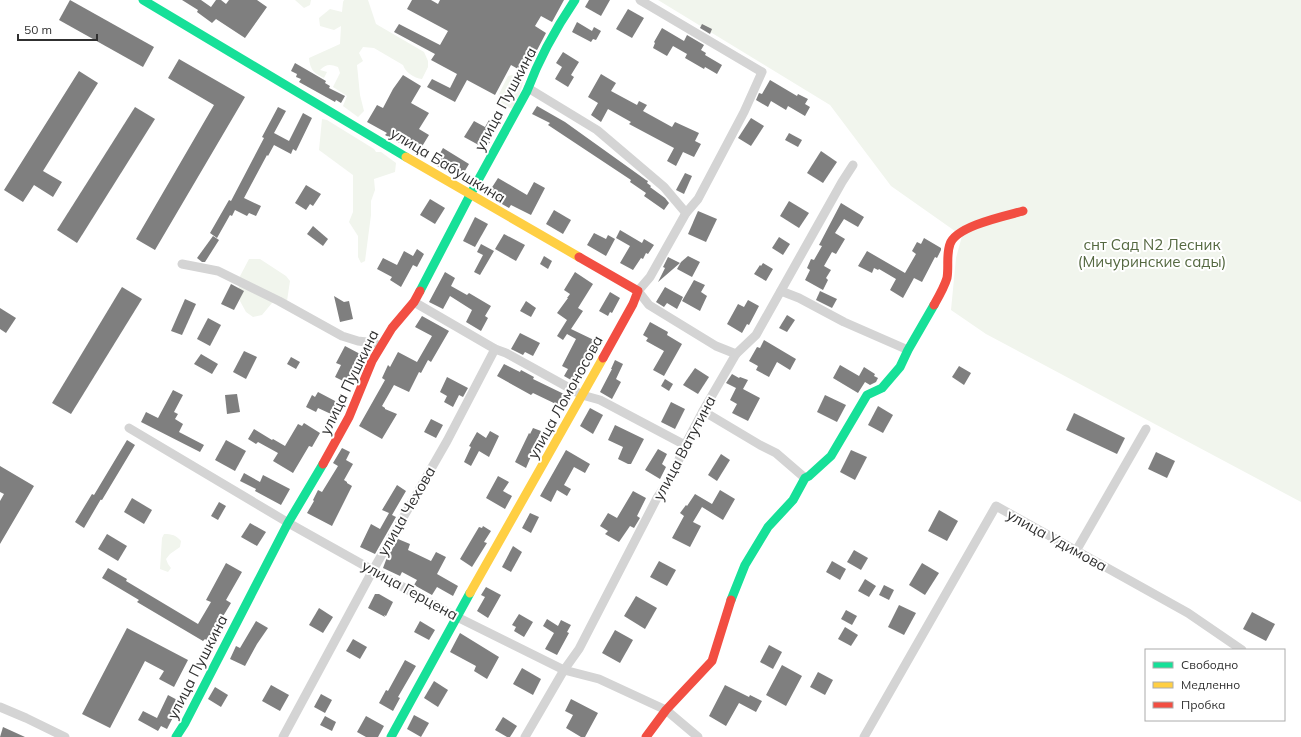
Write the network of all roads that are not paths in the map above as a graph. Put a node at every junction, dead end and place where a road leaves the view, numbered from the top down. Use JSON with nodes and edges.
{"nodes":[{"id":1,"x":143,"y":0,"type":"edge"},
{"id":2,"x":575,"y":0,"type":"edge"},
{"id":3,"x":640,"y":0,"type":"edge"},
{"id":4,"x":528,"y":88,"type":"junction"},
{"id":5,"x":853,"y":165,"type":"dead end"},
{"id":6,"x":470,"y":195,"type":"junction"},
{"id":7,"x":1023,"y":211,"type":"dead end"},
{"id":8,"x":686,"y":213,"type":"junction"},
{"id":9,"x":182,"y":264,"type":"dead end"},
{"id":10,"x":638,"y":291,"type":"junction"},
{"id":11,"x":781,"y":291,"type":"junction"},
{"id":12,"x":414,"y":302,"type":"junction"},
{"id":13,"x":375,"y":343,"type":"dead end"},
{"id":14,"x":495,"y":349,"type":"junction"},
{"id":15,"x":908,"y":350,"type":"junction"},
{"id":16,"x":736,"y":354,"type":"junction"},
{"id":17,"x":582,"y":395,"type":"junction"},
{"id":18,"x":703,"y":411,"type":"junction"},
{"id":19,"x":129,"y":428,"type":"dead end"},
{"id":20,"x":1146,"y":429,"type":"dead end"},
{"id":21,"x":685,"y":445,"type":"junction"},
{"id":22,"x":805,"y":478,"type":"junction"},
{"id":23,"x":288,"y":523,"type":"junction"},
{"id":24,"x":1076,"y":551,"type":"junction"},
{"id":25,"x":373,"y":570,"type":"junction"},
{"id":26,"x":456,"y":616,"type":"junction"},
{"id":27,"x":1241,"y":649,"type":"edge"},
{"id":28,"x":564,"y":670,"type":"junction"},
{"id":29,"x":0,"y":706,"type":"edge"},
{"id":30,"x":666,"y":710,"type":"junction"},
{"id":31,"x":65,"y":737,"type":"edge"},
{"id":32,"x":176,"y":737,"type":"edge"},
{"id":33,"x":283,"y":737,"type":"edge"},
{"id":34,"x":390,"y":737,"type":"edge"},
{"id":35,"x":525,"y":737,"type":"edge"},
{"id":36,"x":646,"y":737,"type":"edge"},
{"id":37,"x":698,"y":737,"type":"edge"},
{"id":38,"x":864,"y":737,"type":"edge"}],
"edges":[{"from":1,"to":6,"type":"street","name":"улица Бабушкина"},
{"from":2,"to":4,"type":"street","name":"улица Пушкина"},
{"from":3,"to":8,"type":"street","name":"улица Ломоносова"},
{"from":4,"to":6,"type":"street","name":"улица Пушкина"},
{"from":4,"to":8,"type":"street"},
{"from":5,"to":11,"type":"street","name":"улица Ватутина"},
{"from":6,"to":10,"type":"street","name":"улица Бабушкина"},
{"from":6,"to":12,"type":"street","name":"улица Пушкина"},
{"from":7,"to":15,"type":"street"},
{"from":8,"to":10,"type":"street","name":"улица Ломоносова"},
{"from":9,"to":13,"type":"street"},
{"from":10,"to":16,"type":"street","name":"улица Бабушкина"},
{"from":10,"to":17,"type":"street","name":"улица Ломоносова"},
{"from":11,"to":15,"type":"street"},
{"from":11,"to":16,"type":"street","name":"улица Ватутина"},
{"from":12,"to":14,"type":"street"},
{"from":12,"to":23,"type":"street","name":"улица Пушкина"},
{"from":14,"to":17,"type":"street"},
{"from":14,"to":25,"type":"street","name":"улица Чехова"},
{"from":15,"to":22,"type":"street"},
{"from":16,"to":18,"type":"street","name":"улица Ватутина"},
{"from":17,"to":21,"type":"street"},
{"from":17,"to":26,"type":"street","name":"улица Ломоносова"},
{"from":18,"to":21,"type":"street","name":"улица Ватутина"},
{"from":18,"to":22,"type":"street"},
{"from":19,"to":23,"type":"street","name":"улица Герцена"},
{"from":20,"to":24,"type":"street"},
{"from":21,"to":28,"type":"street","name":"улица Ватутина"},
{"from":22,"to":30,"type":"street"},
{"from":23,"to":25,"type":"street","name":"улица Герцена"},
{"from":23,"to":32,"type":"street","name":"улица Пушкина"},
{"from":24,"to":27,"type":"street","name":"улица Удимова"},
{"from":24,"to":38,"type":"street","name":"улица Удимова"},
{"from":25,"to":26,"type":"street","name":"улица Герцена"},
{"from":25,"to":33,"type":"street","name":"улица Чехова"},
{"from":26,"to":28,"type":"street","name":"улица Герцена"},
{"from":26,"to":34,"type":"street","name":"улица Ломоносова"},
{"from":28,"to":30,"type":"street","name":"улица Герцена"},
{"from":28,"to":35,"type":"street","name":"улица Ватутина"},
{"from":29,"to":31,"type":"street"},
{"from":30,"to":36,"type":"street"},
{"from":30,"to":37,"type":"street","name":"улица Герцена"}]}
